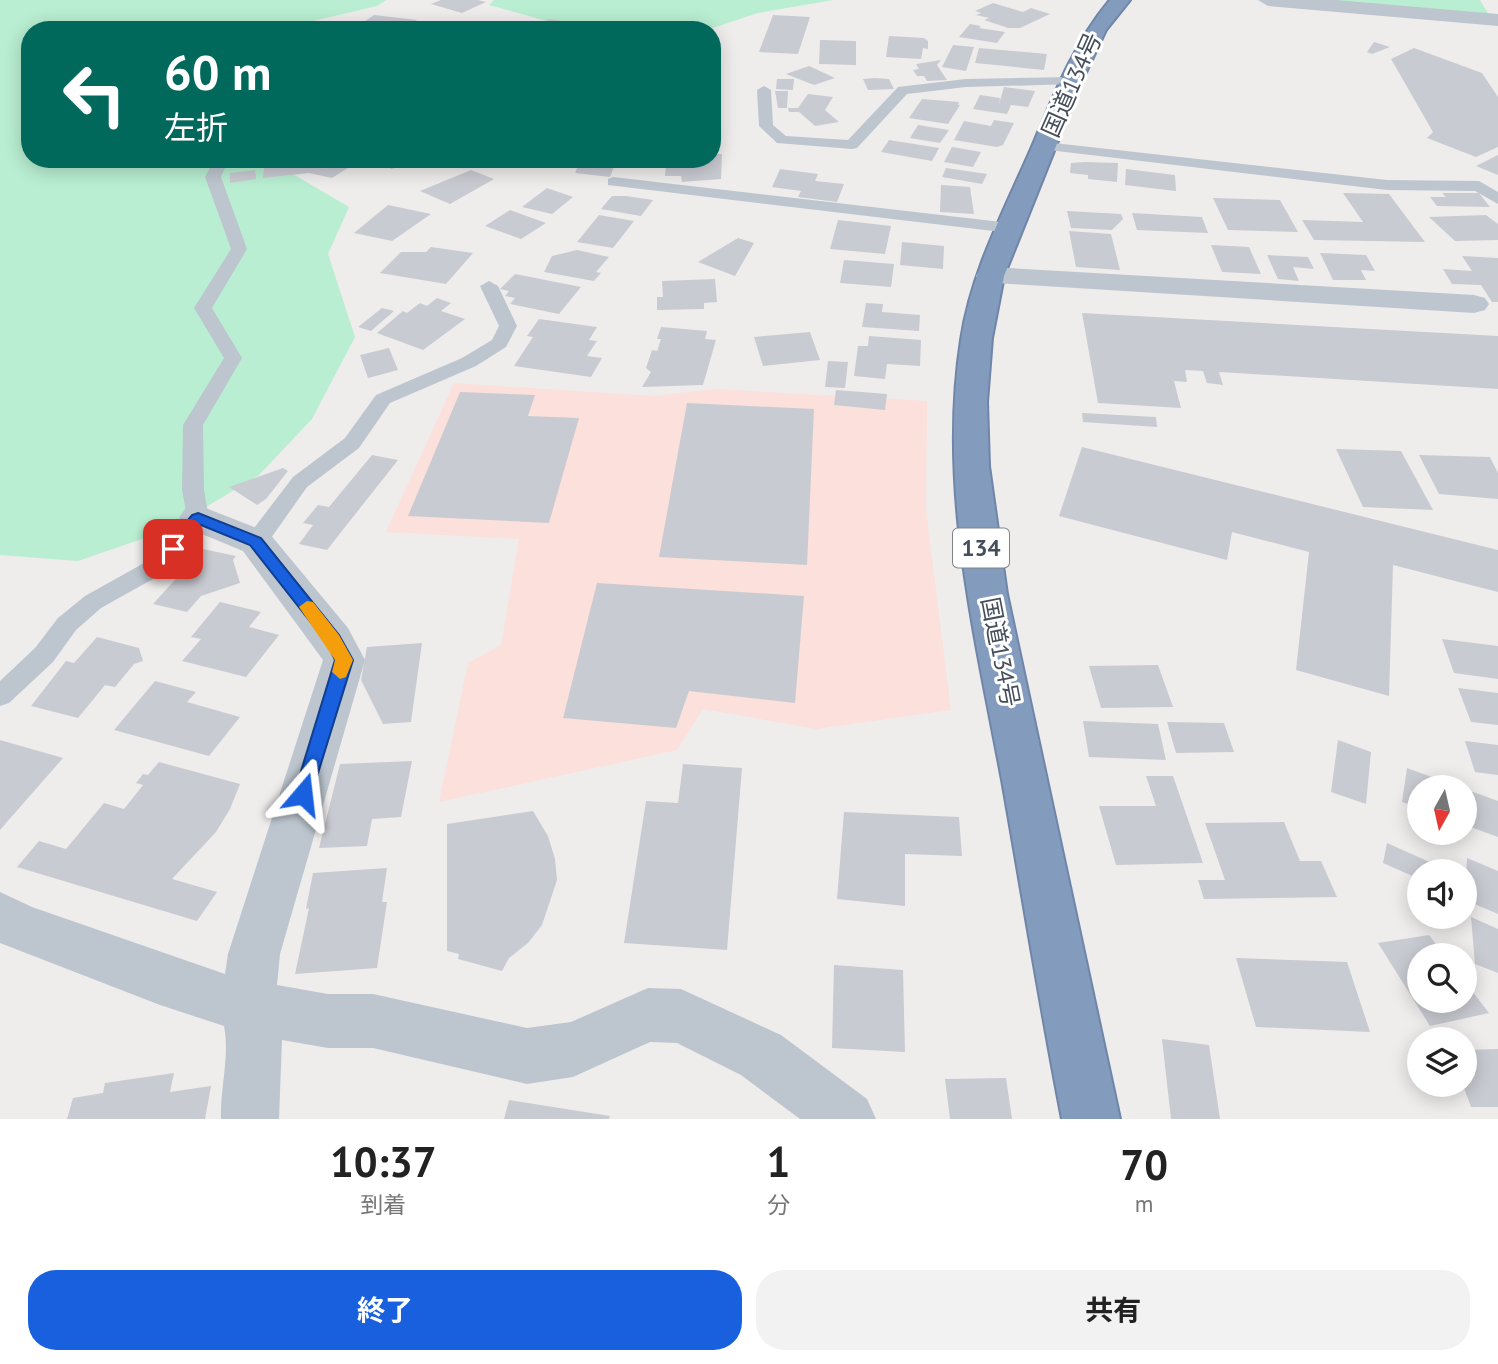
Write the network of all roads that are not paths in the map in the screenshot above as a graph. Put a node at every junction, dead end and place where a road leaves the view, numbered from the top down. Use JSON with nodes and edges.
{"nodes":[{"id":1,"x":1120,"y":0,"type":"edge"},
{"id":2,"x":1268,"y":0,"type":"edge"},
{"id":3,"x":1498,"y":20,"type":"edge"},
{"id":4,"x":1071,"y":81,"type":"junction"},
{"id":5,"x":764,"y":90,"type":"dead end"},
{"id":6,"x":1045,"y":146,"type":"junction"},
{"id":7,"x":218,"y":168,"type":"edge"},
{"id":8,"x":613,"y":182,"type":"dead end"},
{"id":9,"x":1498,"y":199,"type":"edge"},
{"id":10,"x":1010,"y":228,"type":"junction"},
{"id":11,"x":990,"y":276,"type":"junction"},
{"id":12,"x":489,"y":286,"type":"dead end"},
{"id":13,"x":1474,"y":304,"type":"dead end"},
{"id":14,"x":198,"y":518,"type":"junction"},
{"id":15,"x":256,"y":542,"type":"junction"},
{"id":16,"x":0,"y":696,"type":"edge"},
{"id":17,"x":0,"y":915,"type":"edge"},
{"id":18,"x":248,"y":1007,"type":"junction"},
{"id":19,"x":250,"y":1119,"type":"edge"},
{"id":20,"x":847,"y":1119,"type":"edge"},
{"id":21,"x":1091,"y":1119,"type":"edge"}],
"edges":[{"from":1,"to":4,"type":"highway","name":"国道134号","number":"134"},
{"from":2,"to":3,"type":"street"},
{"from":4,"to":5,"type":"lane"},
{"from":4,"to":6,"type":"highway","name":"国道134号","number":"134"},
{"from":6,"to":9,"type":"lane"},
{"from":6,"to":10,"type":"highway","name":"国道134号","number":"134"},
{"from":7,"to":14,"type":"lane"},
{"from":8,"to":10,"type":"lane"},
{"from":10,"to":11,"type":"highway","name":"国道134号","number":"134"},
{"from":11,"to":13,"type":"street"},
{"from":11,"to":21,"type":"highway","name":"国道134号","number":"134"},
{"from":12,"to":15,"type":"lane"},
{"from":14,"to":15,"type":"street"},
{"from":14,"to":16,"type":"lane"},
{"from":15,"to":18,"type":"street"},
{"from":17,"to":18,"type":"street"},
{"from":18,"to":19,"type":"street"},
{"from":18,"to":20,"type":"street"}]}
